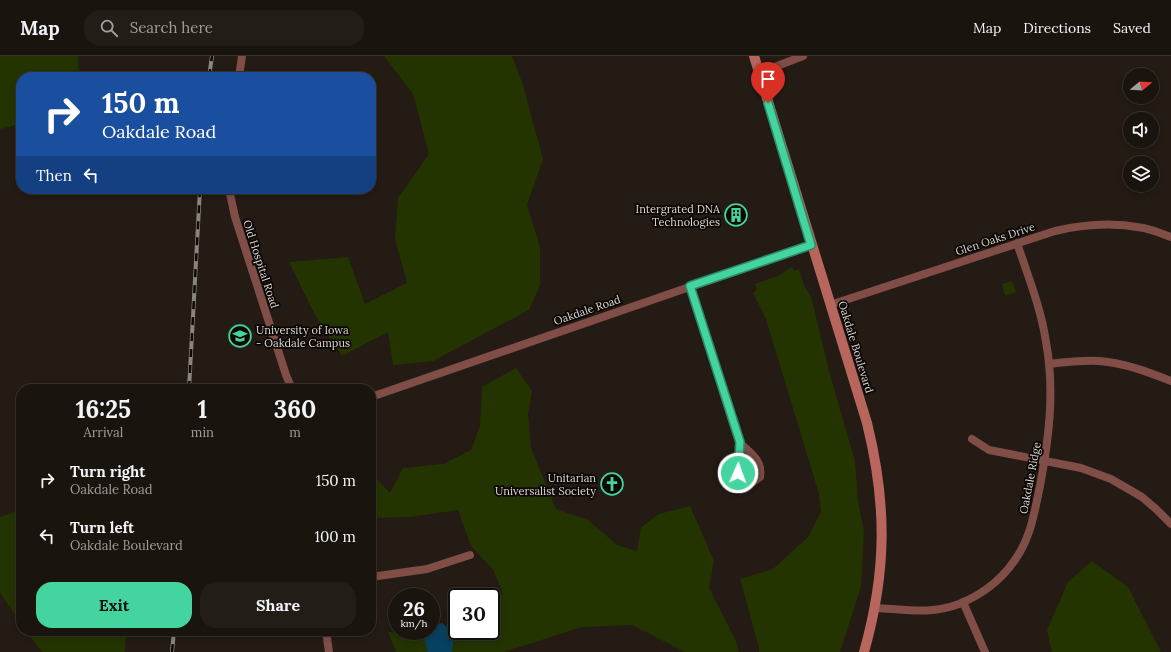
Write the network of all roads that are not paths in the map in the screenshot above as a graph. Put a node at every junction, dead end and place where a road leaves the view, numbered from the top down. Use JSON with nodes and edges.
{"nodes":[{"id":1,"x":242,"y":56,"type":"edge"},
{"id":2,"x":754,"y":56,"type":"edge"},
{"id":3,"x":803,"y":56,"type":"edge"},
{"id":4,"x":240,"y":72,"type":"edge"},
{"id":5,"x":759,"y":73,"type":"junction"},
{"id":6,"x":230,"y":194,"type":"edge"},
{"id":7,"x":1170,"y":234,"type":"edge"},
{"id":8,"x":1017,"y":243,"type":"junction"},
{"id":9,"x":811,"y":245,"type":"junction"},
{"id":10,"x":690,"y":286,"type":"junction"},
{"id":11,"x":830,"y":305,"type":"junction"},
{"id":12,"x":1049,"y":364,"type":"junction"},
{"id":13,"x":1171,"y":381,"type":"edge"},
{"id":14,"x":290,"y":384,"type":"edge"},
{"id":15,"x":376,"y":395,"type":"edge"},
{"id":16,"x":972,"y":439,"type":"dead end"},
{"id":17,"x":740,"y":442,"type":"junction"},
{"id":18,"x":1045,"y":461,"type":"junction"},
{"id":19,"x":1171,"y":524,"type":"edge"},
{"id":20,"x":470,"y":555,"type":"dead end"},
{"id":21,"x":376,"y":576,"type":"edge"},
{"id":22,"x":963,"y":602,"type":"junction"},
{"id":23,"x":875,"y":608,"type":"junction"},
{"id":24,"x":327,"y":636,"type":"edge"},
{"id":25,"x":329,"y":652,"type":"edge"},
{"id":26,"x":864,"y":652,"type":"edge"},
{"id":27,"x":985,"y":652,"type":"edge"}],
"edges":[{"from":1,"to":4,"type":"street"},
{"from":2,"to":5,"type":"main road","name":"Oakdale Boulevard"},
{"from":3,"to":5,"type":"street"},
{"from":5,"to":9,"type":"main road","name":"Oakdale Boulevard"},
{"from":6,"to":14,"type":"street","name":"Old Hospital Road"},
{"from":7,"to":8,"type":"street","name":"Glen Oaks Drive"},
{"from":8,"to":11,"type":"street","name":"Glen Oaks Drive"},
{"from":8,"to":12,"type":"street","name":"Oakdale Ridge"},
{"from":9,"to":10,"type":"street","name":"Oakdale Road"},
{"from":9,"to":11,"type":"main road","name":"Oakdale Boulevard"},
{"from":10,"to":15,"type":"street","name":"Oakdale Road"},
{"from":10,"to":17,"type":"street"},
{"from":11,"to":23,"type":"main road","name":"Oakdale Boulevard"},
{"from":12,"to":13,"type":"street"},
{"from":12,"to":18,"type":"street","name":"Oakdale Ridge"},
{"from":16,"to":18,"type":"street"},
{"from":17,"to":17,"type":"street"},
{"from":18,"to":19,"type":"street"},
{"from":18,"to":22,"type":"street","name":"Oakdale Ridge"},
{"from":20,"to":21,"type":"street"},
{"from":22,"to":23,"type":"street","name":"Oakdale Ridge"},
{"from":22,"to":27,"type":"street"},
{"from":23,"to":26,"type":"main road","name":"Oakdale Boulevard"},
{"from":24,"to":25,"type":"street"}]}
